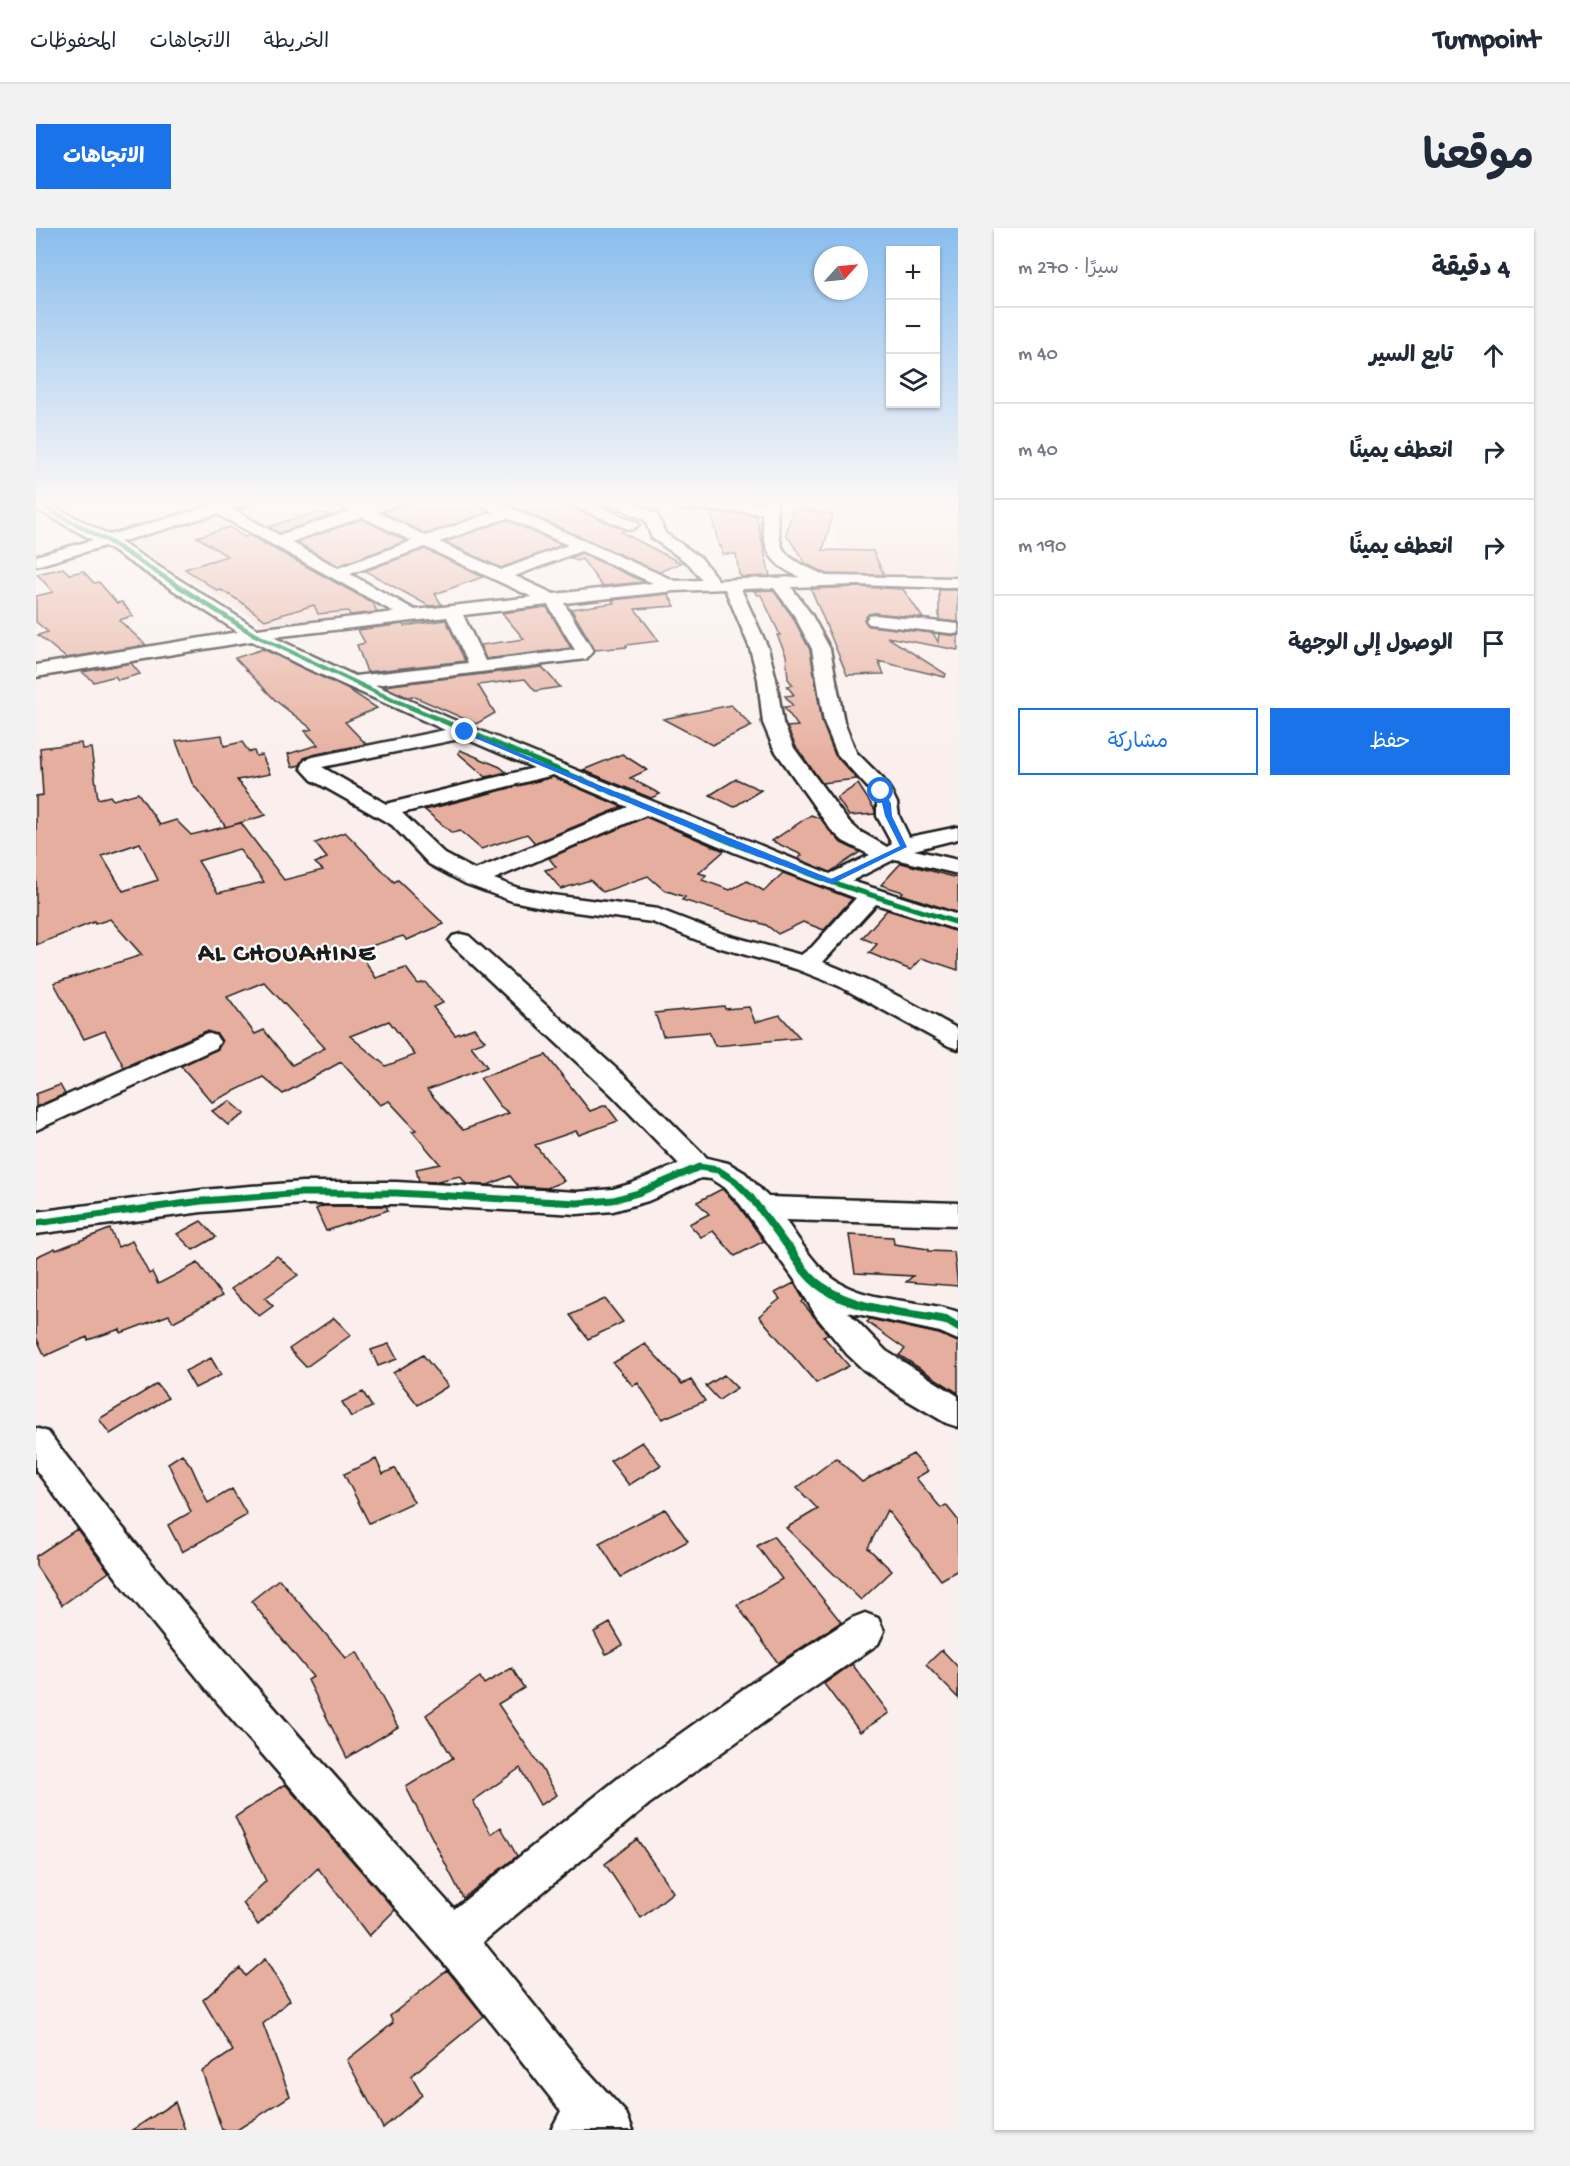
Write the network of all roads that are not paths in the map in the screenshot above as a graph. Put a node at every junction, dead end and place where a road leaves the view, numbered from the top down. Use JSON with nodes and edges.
{"nodes":[{"id":1,"x":182,"y":589,"type":"edge"},
{"id":2,"x":364,"y":589,"type":"edge"},
{"id":3,"x":528,"y":589,"type":"edge"},
{"id":4,"x":650,"y":589,"type":"edge"},
{"id":5,"x":725,"y":589,"type":"edge"},
{"id":6,"x":783,"y":589,"type":"edge"},
{"id":7,"x":553,"y":600,"type":"junction"},
{"id":8,"x":452,"y":610,"type":"junction"},
{"id":9,"x":410,"y":614,"type":"junction"},
{"id":10,"x":875,"y":620,"type":"dead end"},
{"id":11,"x":958,"y":629,"type":"edge"},
{"id":12,"x":253,"y":634,"type":"junction"},
{"id":13,"x":479,"y":667,"type":"junction"},
{"id":14,"x":36,"y":671,"type":"edge"},
{"id":15,"x":352,"y":682,"type":"junction"},
{"id":16,"x":465,"y":732,"type":"junction"},
{"id":17,"x":554,"y":769,"type":"junction"},
{"id":18,"x":646,"y":807,"type":"junction"},
{"id":19,"x":384,"y":812,"type":"junction"},
{"id":20,"x":958,"y":833,"type":"edge"},
{"id":21,"x":894,"y":851,"type":"junction"},
{"id":22,"x":958,"y":867,"type":"edge"},
{"id":23,"x":474,"y":879,"type":"junction"},
{"id":24,"x":831,"y":882,"type":"junction"},
{"id":25,"x":872,"y":895,"type":"junction"},
{"id":26,"x":958,"y":923,"type":"edge"},
{"id":27,"x":461,"y":941,"type":"dead end"},
{"id":28,"x":805,"y":964,"type":"junction"},
{"id":29,"x":958,"y":1040,"type":"edge"},
{"id":30,"x":207,"y":1042,"type":"dead end"},
{"id":31,"x":36,"y":1120,"type":"edge"},
{"id":32,"x":699,"y":1167,"type":"junction"},
{"id":33,"x":762,"y":1208,"type":"junction"},
{"id":34,"x":958,"y":1214,"type":"edge"},
{"id":35,"x":36,"y":1223,"type":"edge"},
{"id":36,"x":806,"y":1274,"type":"junction"},
{"id":37,"x":958,"y":1327,"type":"edge"},
{"id":38,"x":958,"y":1413,"type":"edge"},
{"id":39,"x":36,"y":1443,"type":"edge"},
{"id":40,"x":865,"y":1631,"type":"dead end"},
{"id":41,"x":452,"y":1939,"type":"junction"},
{"id":42,"x":592,"y":2124,"type":"edge"}],
"edges":[{"from":1,"to":12,"type":"street"},
{"from":2,"to":9,"type":"street"},
{"from":3,"to":7,"type":"street"},
{"from":4,"to":7,"type":"street"},
{"from":5,"to":21,"type":"street"},
{"from":6,"to":21,"type":"street"},
{"from":7,"to":8,"type":"street"},
{"from":7,"to":13,"type":"street"},
{"from":8,"to":9,"type":"street"},
{"from":8,"to":13,"type":"street"},
{"from":9,"to":12,"type":"street"},
{"from":10,"to":11,"type":"street"},
{"from":12,"to":14,"type":"street"},
{"from":12,"to":15,"type":"street"},
{"from":13,"to":15,"type":"street"},
{"from":15,"to":16,"type":"street"},
{"from":16,"to":17,"type":"street"},
{"from":16,"to":19,"type":"street"},
{"from":17,"to":18,"type":"street"},
{"from":17,"to":19,"type":"street"},
{"from":18,"to":23,"type":"street"},
{"from":18,"to":24,"type":"street"},
{"from":19,"to":23,"type":"street"},
{"from":20,"to":21,"type":"street"},
{"from":21,"to":22,"type":"street"},
{"from":21,"to":24,"type":"street"},
{"from":23,"to":28,"type":"street"},
{"from":24,"to":25,"type":"street"},
{"from":25,"to":26,"type":"street"},
{"from":25,"to":28,"type":"street"},
{"from":27,"to":32,"type":"street"},
{"from":28,"to":29,"type":"street"},
{"from":30,"to":31,"type":"street"},
{"from":32,"to":33,"type":"street"},
{"from":32,"to":35,"type":"street"},
{"from":33,"to":34,"type":"street"},
{"from":33,"to":36,"type":"street"},
{"from":36,"to":37,"type":"street"},
{"from":36,"to":38,"type":"street"},
{"from":39,"to":41,"type":"street"},
{"from":40,"to":41,"type":"street"},
{"from":41,"to":42,"type":"street"}]}
